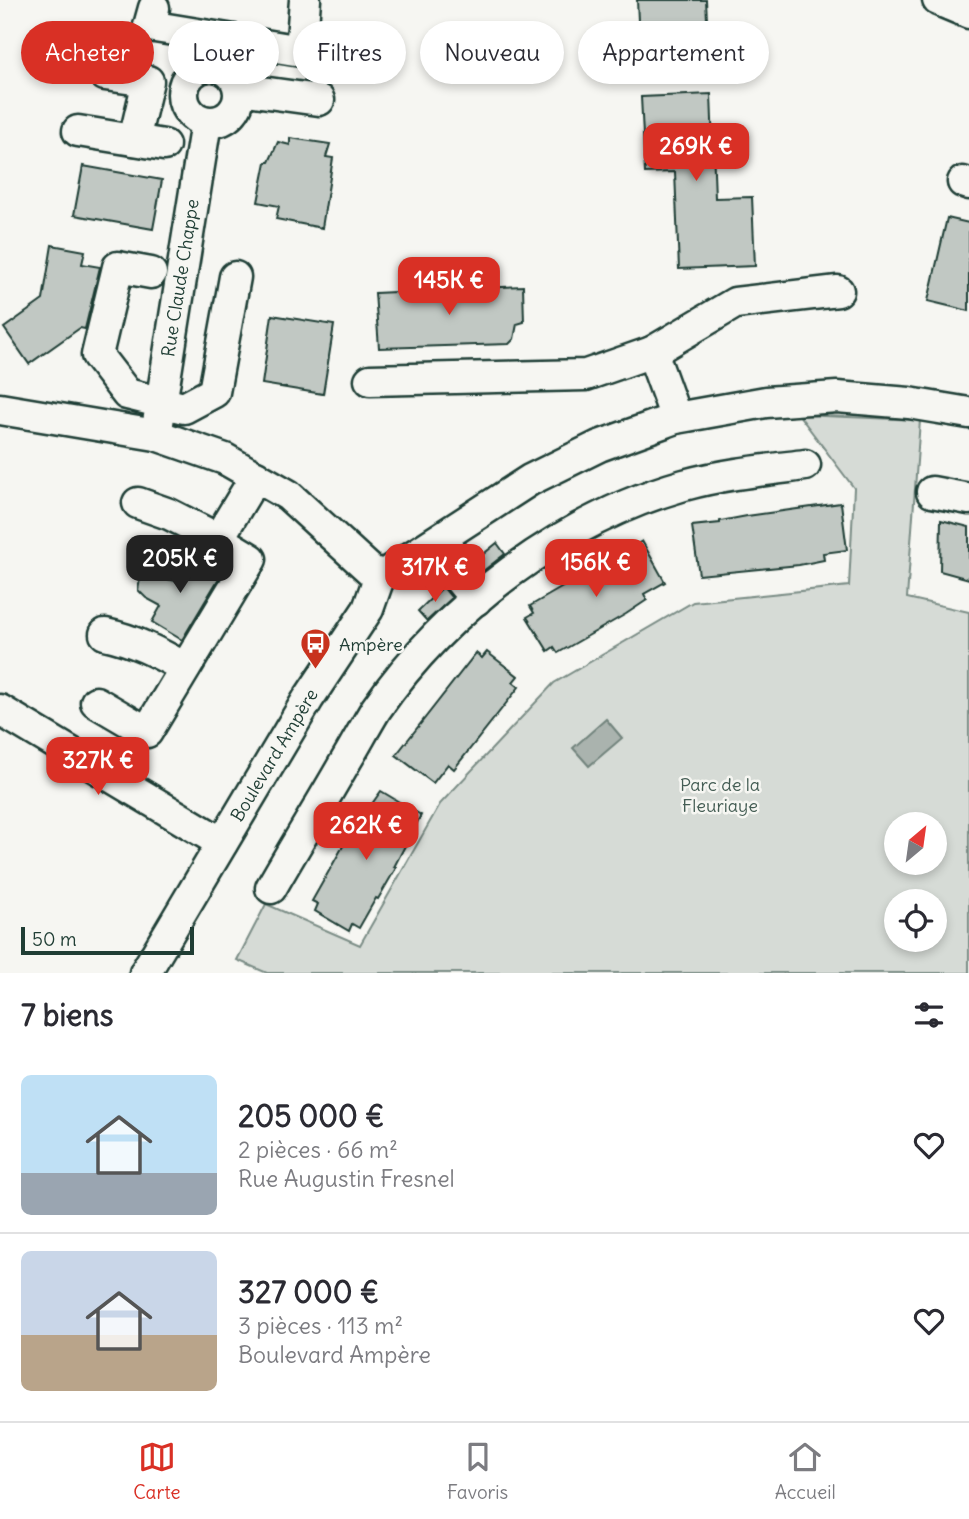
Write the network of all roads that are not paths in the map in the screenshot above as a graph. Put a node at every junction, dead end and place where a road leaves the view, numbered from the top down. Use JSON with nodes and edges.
{"nodes":[{"id":1,"x":305,"y":0,"type":"edge"},
{"id":2,"x":938,"y":0,"type":"edge"},
{"id":3,"x":154,"y":8,"type":"dead end"},
{"id":4,"x":969,"y":13,"type":"edge"},
{"id":5,"x":168,"y":33,"type":"edge"},
{"id":6,"x":279,"y":51,"type":"edge"},
{"id":7,"x":147,"y":84,"type":"edge"},
{"id":8,"x":184,"y":84,"type":"edge"},
{"id":9,"x":237,"y":84,"type":"edge"},
{"id":10,"x":240,"y":89,"type":"junction"},
{"id":11,"x":318,"y":100,"type":"dead end"},
{"id":12,"x":143,"y":103,"type":"junction"},
{"id":13,"x":195,"y":113,"type":"junction"},
{"id":14,"x":78,"y":131,"type":"dead end"},
{"id":15,"x":134,"y":140,"type":"junction"},
{"id":16,"x":164,"y":145,"type":"dead end"},
{"id":17,"x":151,"y":273,"type":"dead end"},
{"id":18,"x":235,"y":277,"type":"dead end"},
{"id":19,"x":838,"y":291,"type":"dead end"},
{"id":20,"x":652,"y":352,"type":"junction"},
{"id":21,"x":370,"y":380,"type":"dead end"},
{"id":22,"x":160,"y":402,"type":"junction"},
{"id":23,"x":0,"y":409,"type":"edge"},
{"id":24,"x":969,"y":414,"type":"edge"},
{"id":25,"x":676,"y":418,"type":"junction"},
{"id":26,"x":156,"y":435,"type":"junction"},
{"id":27,"x":805,"y":465,"type":"dead end"},
{"id":28,"x":256,"y":476,"type":"junction"},
{"id":29,"x":932,"y":492,"type":"dead end"},
{"id":30,"x":969,"y":499,"type":"edge"},
{"id":31,"x":138,"y":503,"type":"dead end"},
{"id":32,"x":218,"y":539,"type":"junction"},
{"id":33,"x":431,"y":545,"type":"junction"},
{"id":34,"x":379,"y":578,"type":"junction"},
{"id":35,"x":476,"y":600,"type":"junction"},
{"id":36,"x":104,"y":634,"type":"dead end"},
{"id":37,"x":185,"y":668,"type":"junction"},
{"id":38,"x":96,"y":702,"type":"dead end"},
{"id":39,"x":0,"y":710,"type":"edge"},
{"id":40,"x":222,"y":843,"type":"junction"},
{"id":41,"x":271,"y":888,"type":"dead end"},
{"id":42,"x":145,"y":973,"type":"edge"}],
"edges":[{"from":1,"to":6,"type":"street"},
{"from":2,"to":4,"type":"street"},
{"from":3,"to":5,"type":"street"},
{"from":7,"to":12,"type":"street"},
{"from":8,"to":13,"type":"street","name":"Rue Claude Chappe"},
{"from":9,"to":10,"type":"street"},
{"from":10,"to":11,"type":"street"},
{"from":10,"to":13,"type":"street"},
{"from":12,"to":13,"type":"street"},
{"from":12,"to":15,"type":"street"},
{"from":13,"to":22,"type":"street","name":"Rue Claude Chappe"},
{"from":14,"to":15,"type":"street"},
{"from":15,"to":16,"type":"street"},
{"from":17,"to":22,"type":"street"},
{"from":18,"to":22,"type":"street"},
{"from":19,"to":20,"type":"street"},
{"from":20,"to":21,"type":"street"},
{"from":20,"to":25,"type":"street"},
{"from":22,"to":26,"type":"street","name":"Rue Claude Chappe"},
{"from":23,"to":26,"type":"street"},
{"from":24,"to":25,"type":"street"},
{"from":25,"to":33,"type":"street"},
{"from":26,"to":28,"type":"street"},
{"from":27,"to":35,"type":"street"},
{"from":28,"to":32,"type":"street"},
{"from":28,"to":34,"type":"street"},
{"from":29,"to":30,"type":"street"},
{"from":31,"to":32,"type":"street"},
{"from":32,"to":37,"type":"street"},
{"from":33,"to":34,"type":"street"},
{"from":33,"to":35,"type":"street"},
{"from":34,"to":40,"type":"street","name":"Boulevard Ampère"},
{"from":35,"to":41,"type":"street"},
{"from":36,"to":37,"type":"street"},
{"from":37,"to":38,"type":"street"},
{"from":39,"to":40,"type":"street"},
{"from":40,"to":42,"type":"street","name":"Boulevard Ampère"}]}
